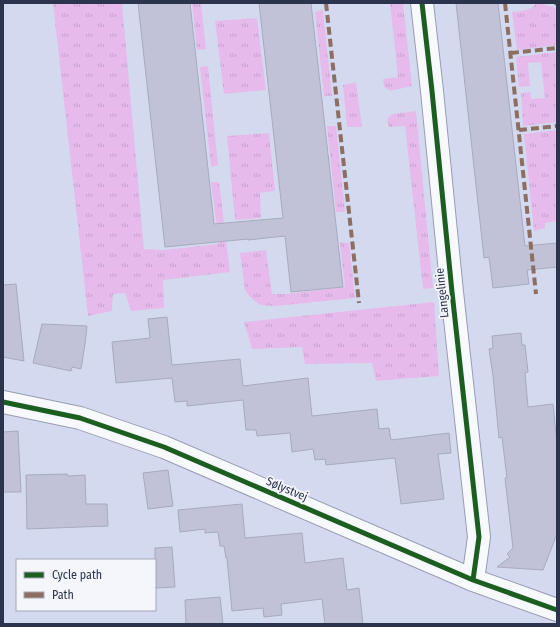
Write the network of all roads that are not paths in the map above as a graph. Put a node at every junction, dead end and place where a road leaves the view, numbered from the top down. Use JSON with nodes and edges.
{"nodes":[{"id":1,"x":422,"y":3,"type":"edge"},
{"id":2,"x":3,"y":402,"type":"edge"},
{"id":3,"x":473,"y":580,"type":"junction"},
{"id":4,"x":557,"y":610,"type":"edge"}],
"edges":[{"from":1,"to":3,"type":"street","name":"Langelinie"},
{"from":2,"to":3,"type":"street","name":"Sølystvej"},
{"from":3,"to":4,"type":"street","name":"Sølystvej"}]}
